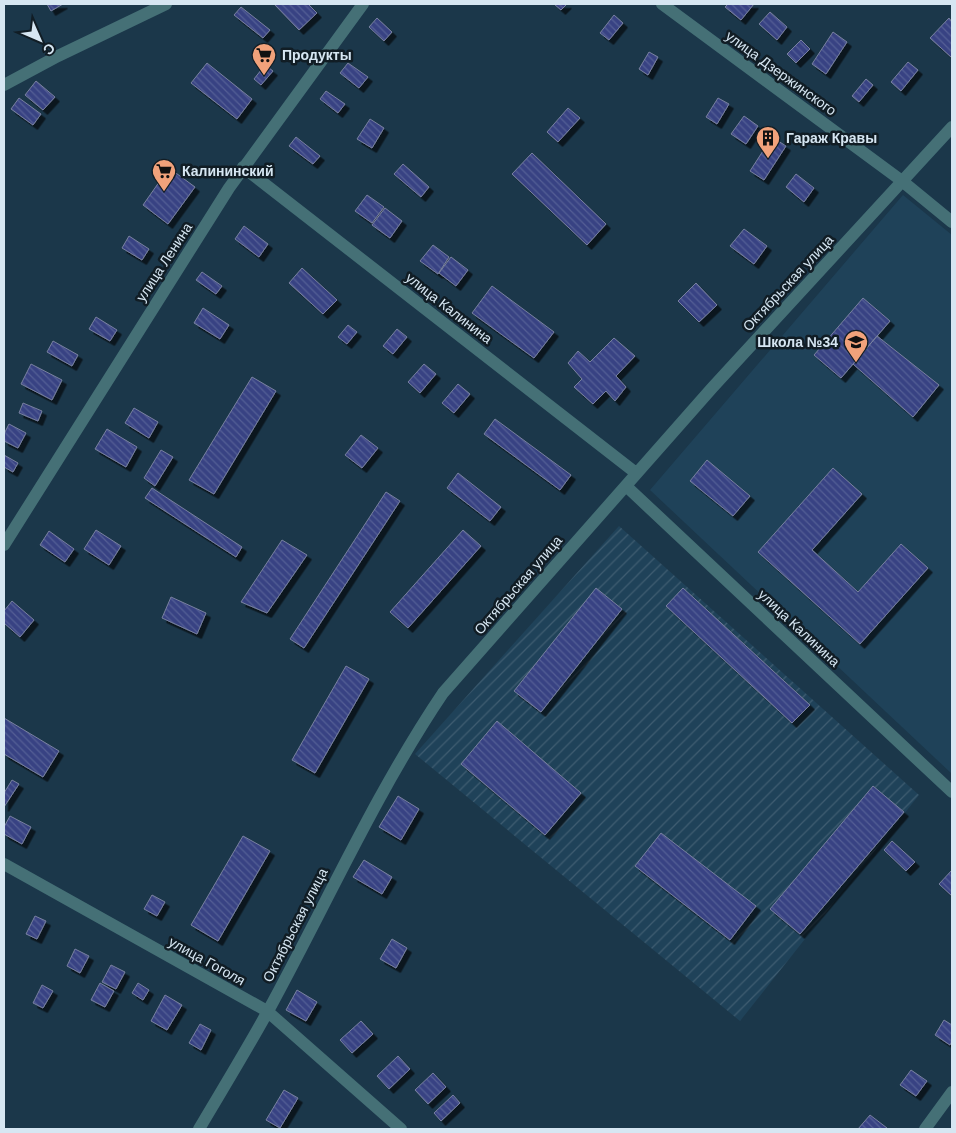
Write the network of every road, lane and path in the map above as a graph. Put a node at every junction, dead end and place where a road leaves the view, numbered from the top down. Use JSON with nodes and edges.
{"nodes":[{"id":1,"x":166,"y":4,"type":"edge"},
{"id":2,"x":363,"y":4,"type":"edge"},
{"id":3,"x":662,"y":4,"type":"edge"},
{"id":4,"x":4,"y":85,"type":"edge"},
{"id":5,"x":952,"y":128,"type":"edge"},
{"id":6,"x":243,"y":167,"type":"junction"},
{"id":7,"x":902,"y":181,"type":"junction"},
{"id":8,"x":952,"y":222,"type":"edge"},
{"id":9,"x":636,"y":473,"type":"junction"},
{"id":10,"x":626,"y":486,"type":"junction"},
{"id":11,"x":4,"y":545,"type":"edge"},
{"id":12,"x":952,"y":792,"type":"edge"},
{"id":13,"x":4,"y":864,"type":"edge"},
{"id":14,"x":268,"y":1012,"type":"junction"},
{"id":15,"x":952,"y":1092,"type":"edge"},
{"id":16,"x":199,"y":1129,"type":"edge"},
{"id":17,"x":401,"y":1129,"type":"edge"},
{"id":18,"x":925,"y":1129,"type":"edge"}],
"edges":[{"from":1,"to":4,"type":"street"},
{"from":2,"to":6,"type":"street","name":"улица Ленина"},
{"from":3,"to":7,"type":"street","name":"улица Дзержинского"},
{"from":5,"to":7,"type":"street","name":"Октябрьская улица"},
{"from":6,"to":9,"type":"street","name":"улица Калинина"},
{"from":6,"to":11,"type":"street","name":"улица Ленина"},
{"from":7,"to":8,"type":"street","name":"улица Дзержинского"},
{"from":7,"to":9,"type":"street","name":"Октябрьская улица"},
{"from":9,"to":10,"type":"street","name":"Октябрьская улица"},
{"from":10,"to":12,"type":"street","name":"улица Калинина"},
{"from":10,"to":14,"type":"street","name":"Октябрьская улица"},
{"from":13,"to":14,"type":"street","name":"улица Гоголя"},
{"from":14,"to":16,"type":"street","name":"Октябрьская улица"},
{"from":14,"to":17,"type":"street","name":"улица Гоголя"},
{"from":15,"to":18,"type":"street"}]}
